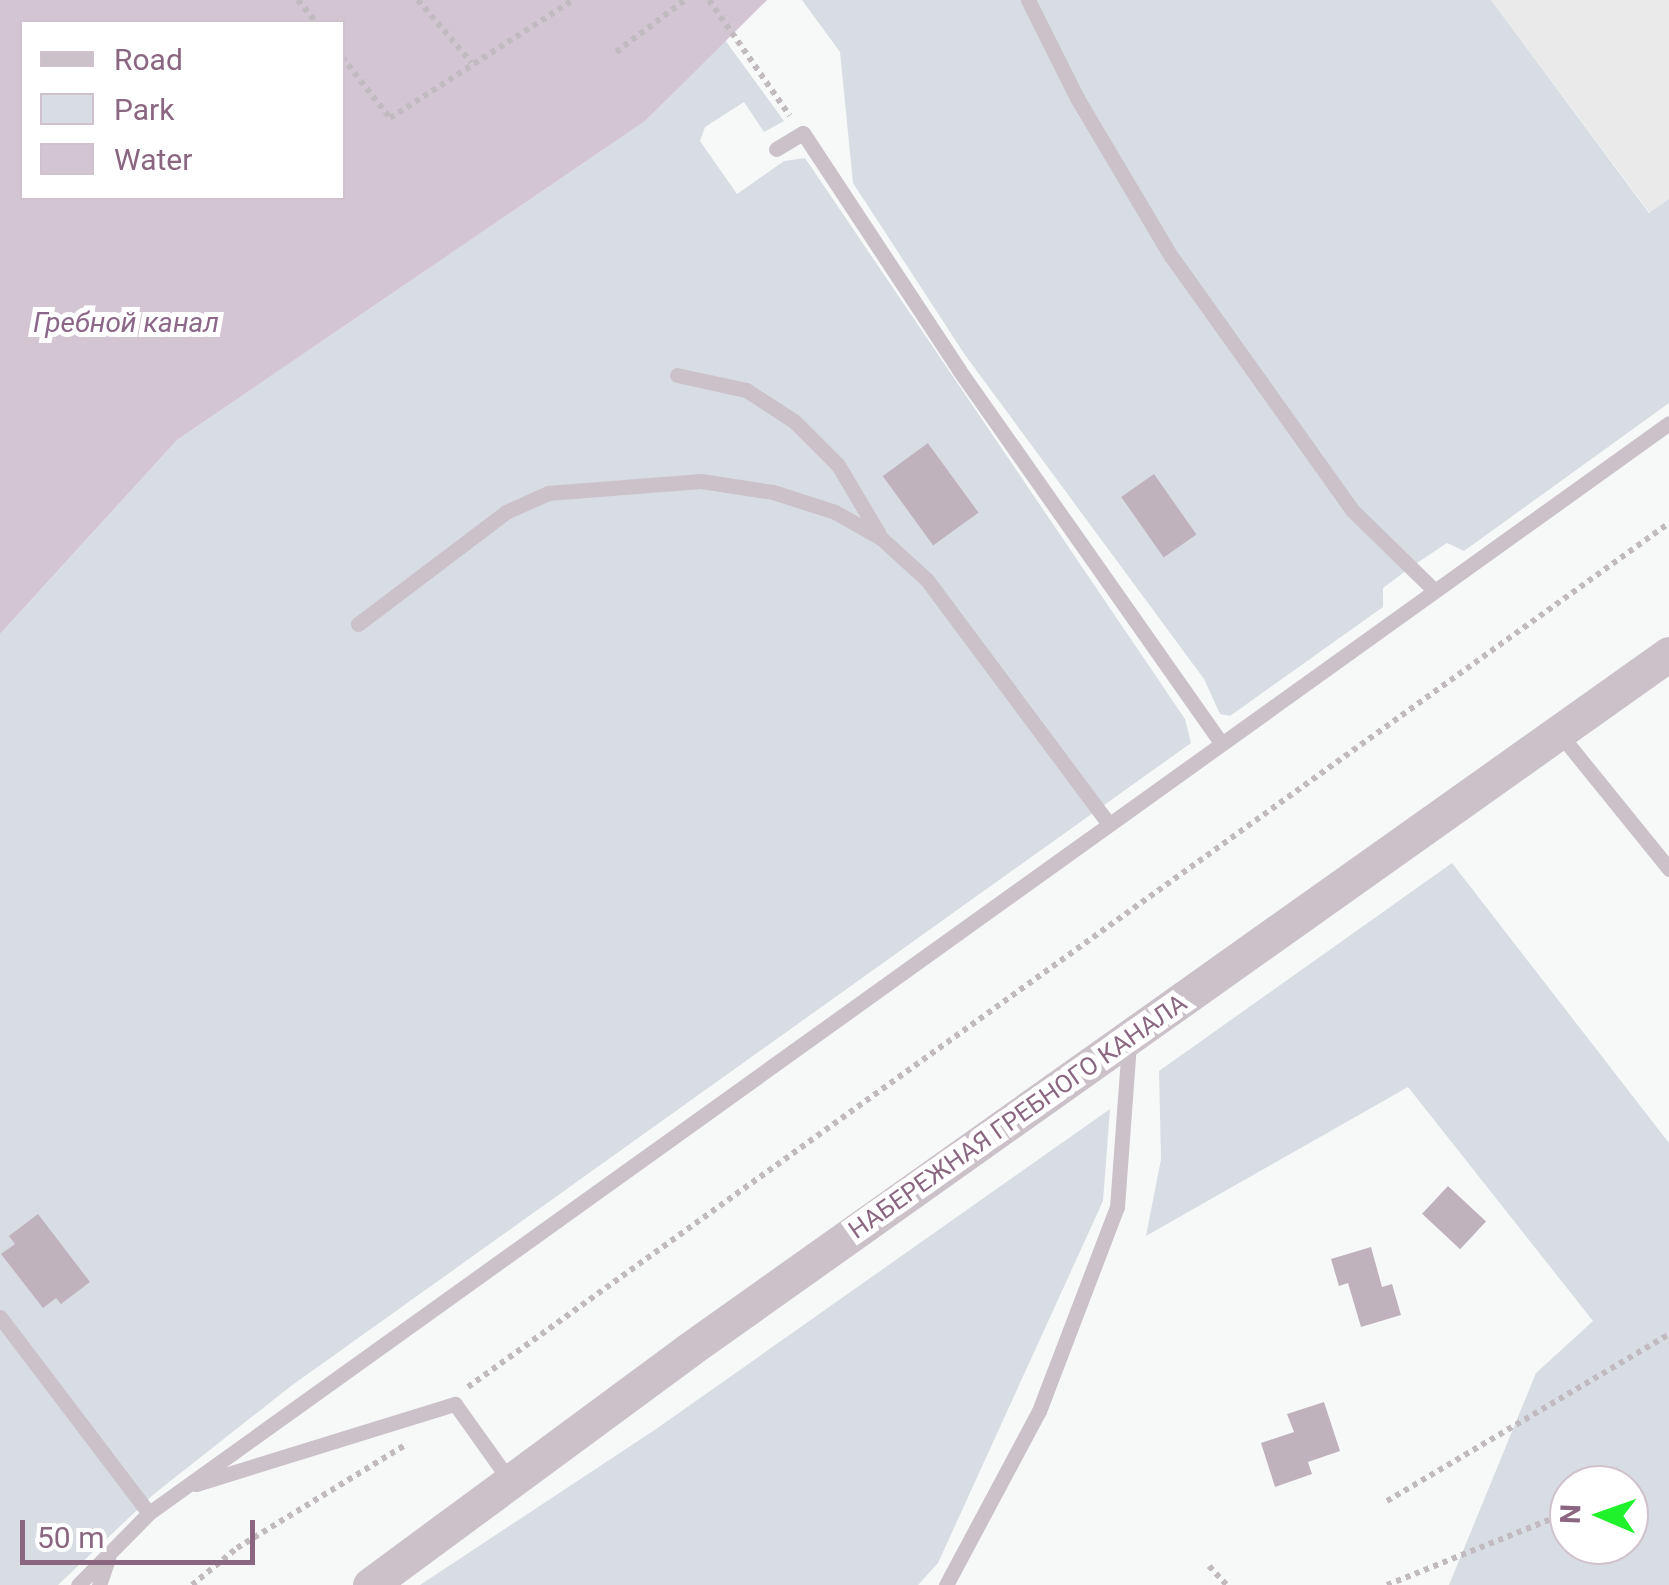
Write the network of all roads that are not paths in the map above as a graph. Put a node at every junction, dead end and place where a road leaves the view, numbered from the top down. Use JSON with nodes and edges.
{"nodes":[{"id":1,"x":1028,"y":0,"type":"edge"},
{"id":2,"x":776,"y":149,"type":"dead end"},
{"id":3,"x":677,"y":375,"type":"dead end"},
{"id":4,"x":1669,"y":422,"type":"edge"},
{"id":5,"x":882,"y":538,"type":"junction"},
{"id":6,"x":1434,"y":590,"type":"junction"},
{"id":7,"x":358,"y":624,"type":"dead end"},
{"id":8,"x":1669,"y":654,"type":"edge"},
{"id":9,"x":1559,"y":732,"type":"junction"},
{"id":10,"x":1220,"y":741,"type":"junction"},
{"id":11,"x":1108,"y":824,"type":"junction"},
{"id":12,"x":1669,"y":869,"type":"edge"},
{"id":13,"x":1129,"y":1039,"type":"junction"},
{"id":14,"x":0,"y":1317,"type":"edge"},
{"id":15,"x":6,"y":1338,"type":"edge"},
{"id":16,"x":510,"y":1481,"type":"junction"},
{"id":17,"x":186,"y":1486,"type":"junction"},
{"id":18,"x":149,"y":1513,"type":"junction"},
{"id":19,"x":109,"y":1555,"type":"junction"},
{"id":20,"x":78,"y":1585,"type":"edge"},
{"id":21,"x":100,"y":1585,"type":"edge"},
{"id":22,"x":370,"y":1585,"type":"edge"},
{"id":23,"x":946,"y":1585,"type":"edge"}],
"edges":[{"from":1,"to":6,"type":"lane"},
{"from":2,"to":10,"type":"lane"},
{"from":3,"to":5,"type":"lane"},
{"from":4,"to":6,"type":"lane"},
{"from":5,"to":7,"type":"lane"},
{"from":5,"to":11,"type":"lane"},
{"from":6,"to":10,"type":"lane"},
{"from":8,"to":9,"type":"street","name":"НАБЕРЕЖНАЯ ГРЕБНОГО КАНАЛА"},
{"from":9,"to":12,"type":"lane"},
{"from":9,"to":13,"type":"street","name":"НАБЕРЕЖНАЯ ГРЕБНОГО КАНАЛА"},
{"from":10,"to":11,"type":"lane"},
{"from":11,"to":17,"type":"lane"},
{"from":13,"to":16,"type":"street","name":"НАБЕРЕЖНАЯ ГРЕБНОГО КАНАЛА"},
{"from":13,"to":23,"type":"lane"},
{"from":14,"to":15,"type":"lane"},
{"from":15,"to":18,"type":"lane"},
{"from":16,"to":17,"type":"lane"},
{"from":16,"to":22,"type":"street","name":"НАБЕРЕЖНАЯ ГРЕБНОГО КАНАЛА"},
{"from":17,"to":18,"type":"lane"},
{"from":18,"to":19,"type":"lane"},
{"from":19,"to":20,"type":"lane"},
{"from":19,"to":21,"type":"lane"}]}
